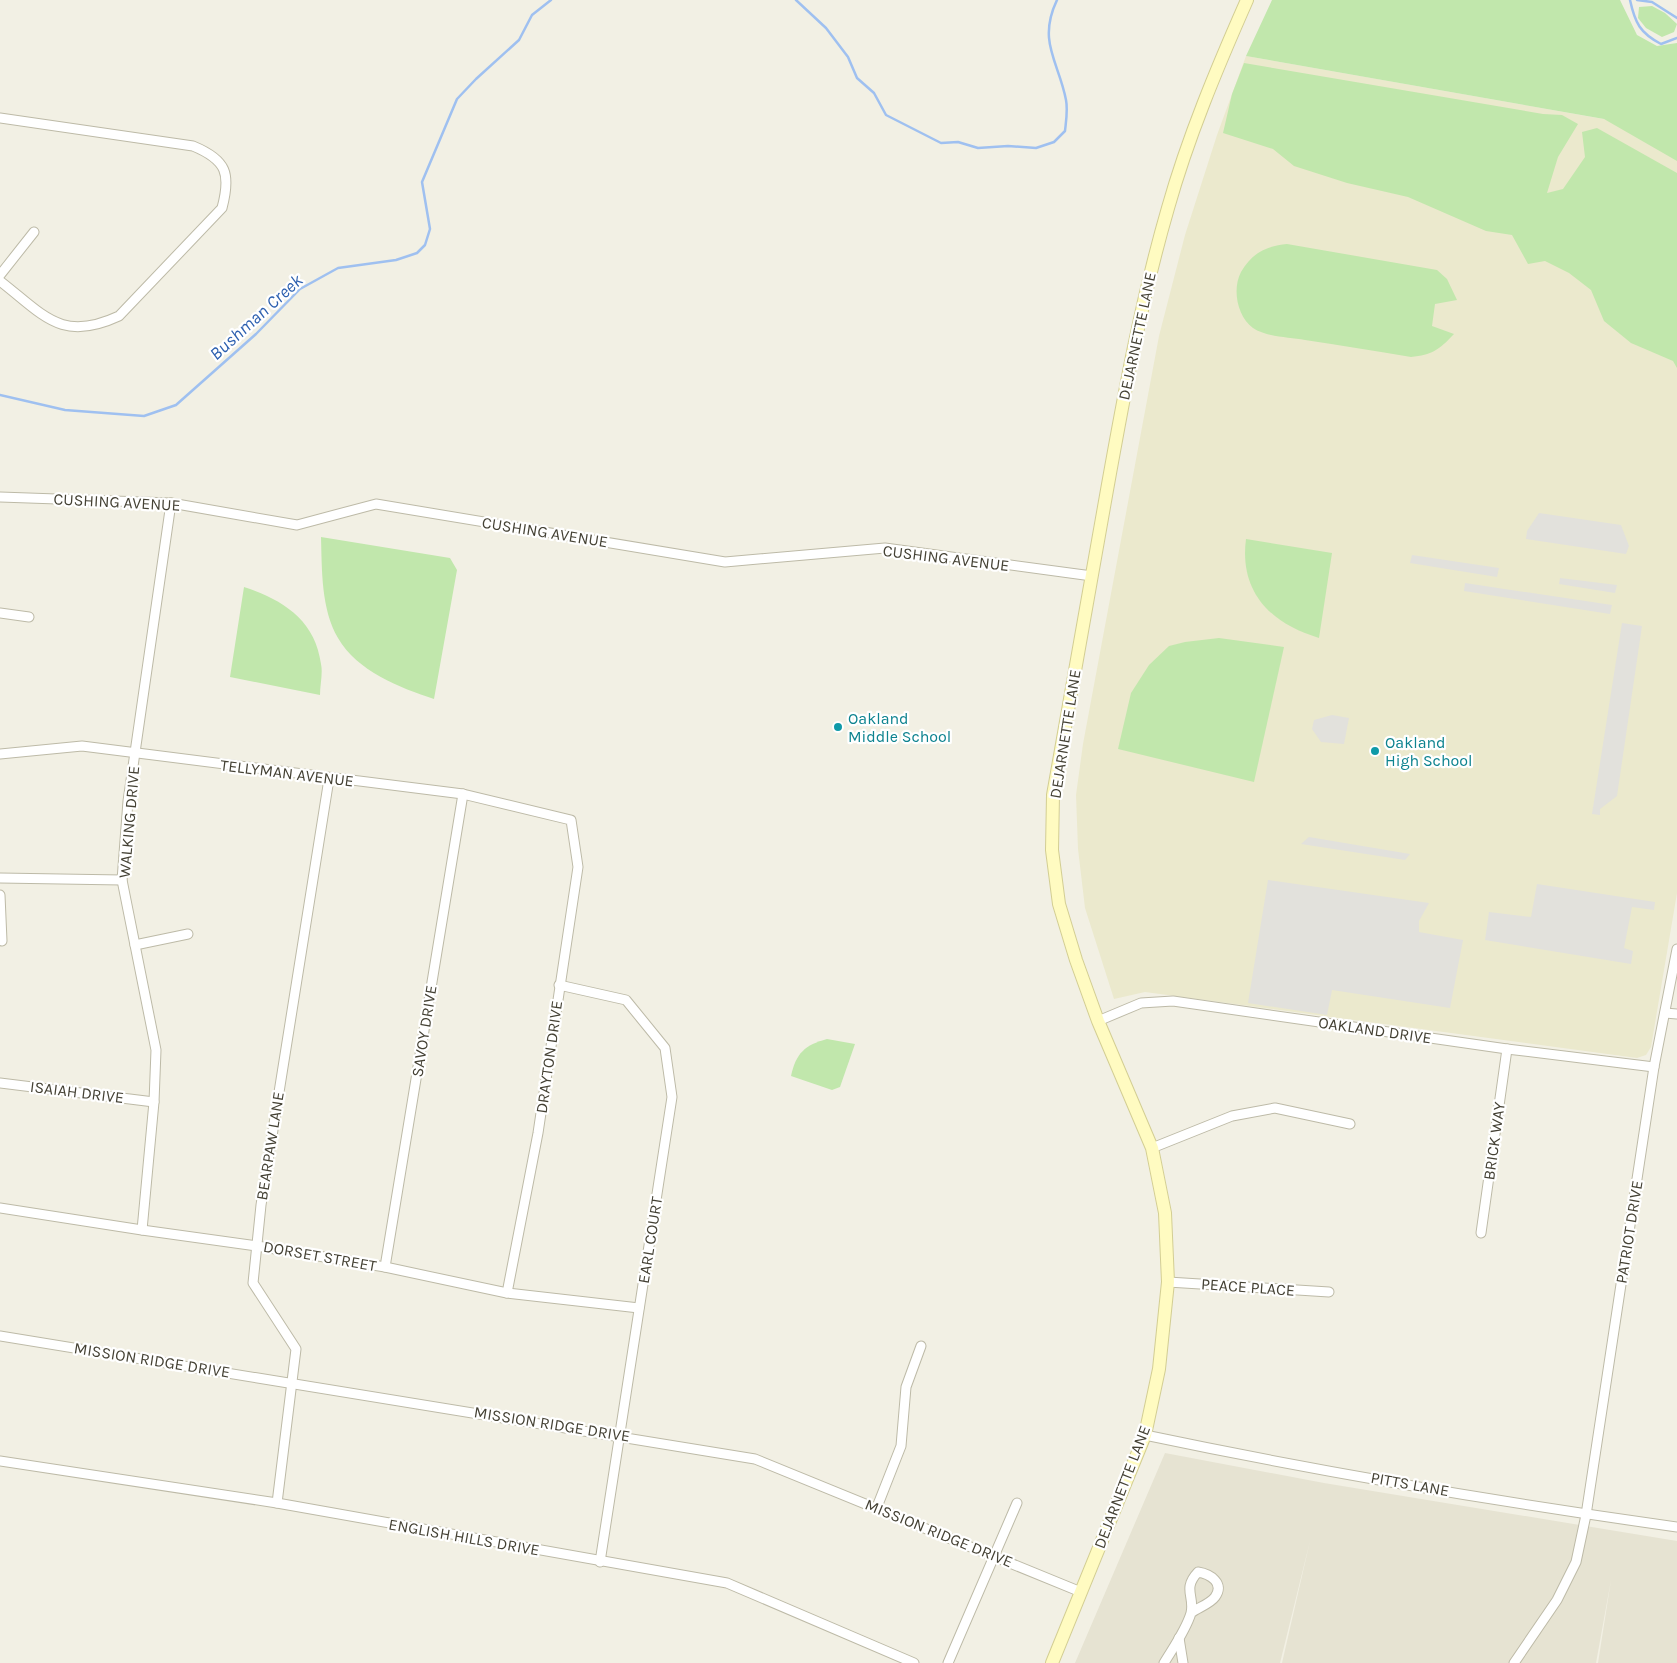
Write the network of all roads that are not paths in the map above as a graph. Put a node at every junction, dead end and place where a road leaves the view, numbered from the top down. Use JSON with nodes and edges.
{"nodes":[{"id":1,"x":1247,"y":0,"type":"edge"},
{"id":2,"x":0,"y":118,"type":"edge"},
{"id":3,"x":34,"y":232,"type":"dead end"},
{"id":4,"x":0,"y":275,"type":"edge"},
{"id":5,"x":0,"y":281,"type":"edge"},
{"id":6,"x":0,"y":497,"type":"edge"},
{"id":7,"x":171,"y":503,"type":"junction"},
{"id":8,"x":1092,"y":576,"type":"junction"},
{"id":9,"x":0,"y":613,"type":"edge"},
{"id":10,"x":29,"y":617,"type":"dead end"},
{"id":11,"x":136,"y":753,"type":"junction"},
{"id":12,"x":0,"y":754,"type":"edge"},
{"id":13,"x":329,"y":778,"type":"junction"},
{"id":14,"x":463,"y":794,"type":"junction"},
{"id":15,"x":571,"y":820,"type":"joint"},
{"id":16,"x":0,"y":878,"type":"edge"},
{"id":17,"x":122,"y":880,"type":"junction"},
{"id":18,"x":0,"y":895,"type":"edge"},
{"id":19,"x":188,"y":934,"type":"dead end"},
{"id":20,"x":2,"y":941,"type":"dead end"},
{"id":21,"x":135,"y":945,"type":"junction"},
{"id":22,"x":1677,"y":950,"type":"edge"},
{"id":23,"x":559,"y":985,"type":"junction"},
{"id":24,"x":1665,"y":1013,"type":"junction"},
{"id":25,"x":1677,"y":1014,"type":"edge"},
{"id":26,"x":1098,"y":1020,"type":"junction"},
{"id":27,"x":1508,"y":1050,"type":"junction"},
{"id":28,"x":1654,"y":1067,"type":"junction"},
{"id":29,"x":0,"y":1083,"type":"edge"},
{"id":30,"x":154,"y":1102,"type":"junction"},
{"id":31,"x":1350,"y":1124,"type":"dead end"},
{"id":32,"x":1152,"y":1148,"type":"junction"},
{"id":33,"x":0,"y":1208,"type":"edge"},
{"id":34,"x":142,"y":1230,"type":"junction"},
{"id":35,"x":1481,"y":1233,"type":"dead end"},
{"id":36,"x":257,"y":1246,"type":"junction"},
{"id":37,"x":385,"y":1267,"type":"junction"},
{"id":38,"x":1168,"y":1282,"type":"junction"},
{"id":39,"x":1329,"y":1292,"type":"dead end"},
{"id":40,"x":507,"y":1293,"type":"junction"},
{"id":41,"x":639,"y":1308,"type":"junction"},
{"id":42,"x":0,"y":1336,"type":"edge"},
{"id":43,"x":921,"y":1346,"type":"dead end"},
{"id":44,"x":291,"y":1383,"type":"junction"},
{"id":45,"x":620,"y":1435,"type":"junction"},
{"id":46,"x":1145,"y":1435,"type":"junction"},
{"id":47,"x":0,"y":1461,"type":"edge"},
{"id":48,"x":1017,"y":1502,"type":"dead end"},
{"id":49,"x":276,"y":1503,"type":"junction"},
{"id":50,"x":877,"y":1507,"type":"junction"},
{"id":51,"x":1586,"y":1515,"type":"junction"},
{"id":52,"x":1677,"y":1528,"type":"edge"},
{"id":53,"x":994,"y":1556,"type":"junction"},
{"id":54,"x":600,"y":1562,"type":"junction"},
{"id":55,"x":1081,"y":1592,"type":"junction"},
{"id":56,"x":1191,"y":1613,"type":"junction"},
{"id":57,"x":1179,"y":1638,"type":"junction"},
{"id":58,"x":914,"y":1663,"type":"edge"},
{"id":59,"x":948,"y":1663,"type":"edge"},
{"id":60,"x":1052,"y":1663,"type":"edge"},
{"id":61,"x":1164,"y":1663,"type":"edge"},
{"id":62,"x":1184,"y":1663,"type":"edge"},
{"id":63,"x":1514,"y":1663,"type":"edge"}],
"edges":[{"from":1,"to":8,"type":"main road","name":"DEJARNETTE LANE"},
{"from":2,"to":5,"type":"street"},
{"from":3,"to":4,"type":"street"},
{"from":6,"to":7,"type":"street","name":"CUSHING AVENUE"},
{"from":7,"to":8,"type":"street","name":"CUSHING AVENUE"},
{"from":7,"to":11,"type":"street","name":"WALKING DRIVE"},
{"from":8,"to":26,"type":"main road","name":"DEJARNETTE LANE"},
{"from":9,"to":10,"type":"street"},
{"from":11,"to":12,"type":"street","name":"TELLYMAN AVENUE"},
{"from":11,"to":13,"type":"street","name":"TELLYMAN AVENUE"},
{"from":11,"to":17,"type":"street","name":"WALKING DRIVE"},
{"from":13,"to":14,"type":"street","name":"TELLYMAN AVENUE"},
{"from":13,"to":36,"type":"street","name":"BEARPAW LANE"},
{"from":14,"to":15,"type":"street","name":"TELLYMAN AVENUE"},
{"from":14,"to":37,"type":"street","name":"SAVOY DRIVE"},
{"from":15,"to":23,"type":"street","name":"DRAYTON DRIVE"},
{"from":16,"to":17,"type":"street"},
{"from":17,"to":21,"type":"street","name":"WALKING DRIVE"},
{"from":18,"to":20,"type":"street"},
{"from":19,"to":21,"type":"street"},
{"from":21,"to":30,"type":"street","name":"WALKING DRIVE"},
{"from":22,"to":24,"type":"street","name":"PATRIOT DRIVE"},
{"from":23,"to":40,"type":"street","name":"DRAYTON DRIVE"},
{"from":23,"to":41,"type":"street","name":"EARL COURT"},
{"from":24,"to":25,"type":"street"},
{"from":24,"to":28,"type":"street","name":"PATRIOT DRIVE"},
{"from":26,"to":27,"type":"street","name":"OAKLAND DRIVE"},
{"from":26,"to":32,"type":"main road","name":"DEJARNETTE LANE"},
{"from":27,"to":28,"type":"street","name":"OAKLAND DRIVE"},
{"from":27,"to":35,"type":"street","name":"BRICK WAY"},
{"from":28,"to":51,"type":"street","name":"PATRIOT DRIVE"},
{"from":29,"to":30,"type":"street","name":"ISAIAH DRIVE"},
{"from":30,"to":34,"type":"street","name":"WALKING DRIVE"},
{"from":31,"to":32,"type":"street"},
{"from":32,"to":38,"type":"main road","name":"DEJARNETTE LANE"},
{"from":33,"to":34,"type":"street","name":"DORSET STREET"},
{"from":34,"to":36,"type":"street","name":"DORSET STREET"},
{"from":36,"to":37,"type":"street","name":"DORSET STREET"},
{"from":36,"to":44,"type":"street","name":"BEARPAW LANE"},
{"from":37,"to":40,"type":"street","name":"DORSET STREET"},
{"from":38,"to":39,"type":"street","name":"PEACE PLACE"},
{"from":38,"to":46,"type":"main road","name":"DEJARNETTE LANE"},
{"from":40,"to":41,"type":"street","name":"DORSET STREET"},
{"from":41,"to":45,"type":"street","name":"EARL COURT"},
{"from":42,"to":44,"type":"street","name":"MISSION RIDGE DRIVE"},
{"from":43,"to":50,"type":"street"},
{"from":44,"to":45,"type":"street","name":"MISSION RIDGE DRIVE"},
{"from":44,"to":49,"type":"street","name":"BEARPAW LANE"},
{"from":45,"to":50,"type":"street","name":"MISSION RIDGE DRIVE"},
{"from":45,"to":54,"type":"street","name":"EARL COURT"},
{"from":46,"to":51,"type":"street","name":"PITTS LANE"},
{"from":46,"to":55,"type":"main road","name":"DEJARNETTE LANE"},
{"from":47,"to":49,"type":"street","name":"ENGLISH HILLS DRIVE"},
{"from":48,"to":53,"type":"street"},
{"from":49,"to":54,"type":"street","name":"ENGLISH HILLS DRIVE"},
{"from":50,"to":53,"type":"street","name":"MISSION RIDGE DRIVE"},
{"from":51,"to":52,"type":"street","name":"PITTS LANE"},
{"from":51,"to":63,"type":"street","name":"PATRIOT DRIVE"},
{"from":53,"to":55,"type":"street","name":"MISSION RIDGE DRIVE"},
{"from":53,"to":59,"type":"street"},
{"from":54,"to":58,"type":"street","name":"ENGLISH HILLS DRIVE"},
{"from":55,"to":60,"type":"main road","name":"DEJARNETTE LANE"},
{"from":56,"to":56,"type":"street"},
{"from":56,"to":57,"type":"street"},
{"from":57,"to":61,"type":"street"},
{"from":57,"to":62,"type":"street"}]}
